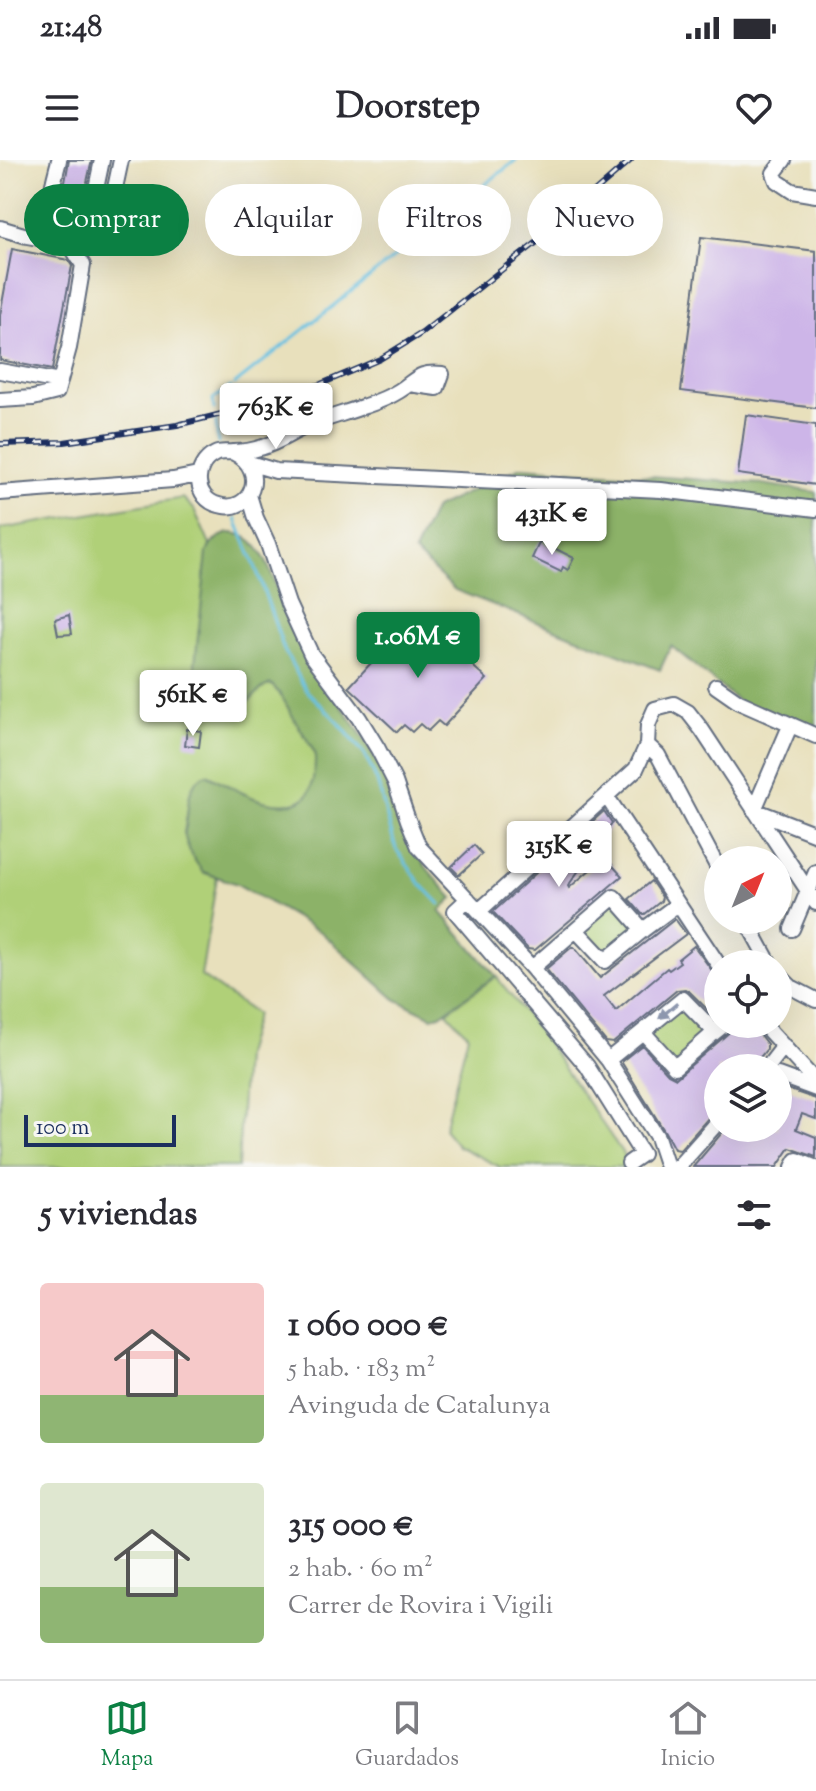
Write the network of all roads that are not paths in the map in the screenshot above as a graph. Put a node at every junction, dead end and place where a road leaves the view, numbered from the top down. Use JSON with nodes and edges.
{"nodes":[{"id":1,"x":59,"y":160,"type":"edge"},
{"id":2,"x":102,"y":160,"type":"edge"},
{"id":3,"x":121,"y":160,"type":"edge"},
{"id":4,"x":784,"y":160,"type":"edge"},
{"id":5,"x":54,"y":184,"type":"edge"},
{"id":6,"x":97,"y":184,"type":"dead end"},
{"id":7,"x":116,"y":184,"type":"edge"},
{"id":8,"x":816,"y":195,"type":"edge"},
{"id":9,"x":0,"y":228,"type":"edge"},
{"id":10,"x":24,"y":235,"type":"edge"},
{"id":11,"x":77,"y":256,"type":"edge"},
{"id":12,"x":0,"y":371,"type":"edge"},
{"id":13,"x":60,"y":382,"type":"junction"},
{"id":14,"x":409,"y":384,"type":"dead end"},
{"id":15,"x":0,"y":400,"type":"edge"},
{"id":16,"x":234,"y":453,"type":"junction"},
{"id":17,"x":249,"y":463,"type":"junction"},
{"id":18,"x":298,"y":472,"type":"junction"},
{"id":19,"x":199,"y":482,"type":"junction"},
{"id":20,"x":0,"y":493,"type":"edge"},
{"id":21,"x":248,"y":494,"type":"junction"},
{"id":22,"x":816,"y":509,"type":"edge"},
{"id":23,"x":716,"y":686,"type":"dead end"},
{"id":24,"x":790,"y":726,"type":"junction"},
{"id":25,"x":816,"y":736,"type":"edge"},
{"id":26,"x":647,"y":745,"type":"junction"},
{"id":27,"x":607,"y":797,"type":"junction"},
{"id":28,"x":754,"y":810,"type":"junction"},
{"id":29,"x":816,"y":834,"type":"edge"},
{"id":30,"x":706,"y":846,"type":"edge"},
{"id":31,"x":816,"y":872,"type":"edge"},
{"id":32,"x":812,"y":898,"type":"edge"},
{"id":33,"x":468,"y":899,"type":"junction"},
{"id":34,"x":678,"y":904,"type":"junction"},
{"id":35,"x":479,"y":911,"type":"junction"},
{"id":36,"x":792,"y":929,"type":"dead end"},
{"id":37,"x":576,"y":930,"type":"junction"},
{"id":38,"x":643,"y":930,"type":"junction"},
{"id":39,"x":709,"y":950,"type":"edge"},
{"id":40,"x":532,"y":968,"type":"junction"},
{"id":41,"x":792,"y":988,"type":"edge"},
{"id":42,"x":816,"y":1000,"type":"edge"},
{"id":43,"x":704,"y":1015,"type":"edge"},
{"id":44,"x":643,"y":1032,"type":"junction"},
{"id":45,"x":708,"y":1038,"type":"edge"},
{"id":46,"x":776,"y":1038,"type":"edge"},
{"id":47,"x":784,"y":1046,"type":"junction"},
{"id":48,"x":778,"y":1054,"type":"edge"},
{"id":49,"x":608,"y":1060,"type":"junction"},
{"id":50,"x":813,"y":1070,"type":"edge"},
{"id":51,"x":792,"y":1080,"type":"edge"},
{"id":52,"x":816,"y":1089,"type":"edge"},
{"id":53,"x":704,"y":1138,"type":"edge"},
{"id":54,"x":629,"y":1163,"type":"dead end"},
{"id":55,"x":653,"y":1167,"type":"edge"},
{"id":56,"x":667,"y":1167,"type":"edge"},
{"id":57,"x":678,"y":1167,"type":"edge"},
{"id":58,"x":793,"y":1167,"type":"edge"},
{"id":59,"x":814,"y":1167,"type":"edge"}],
"edges":[{"from":1,"to":5,"type":"street"},
{"from":2,"to":6,"type":"street"},
{"from":3,"to":7,"type":"street"},
{"from":4,"to":8,"type":"street"},
{"from":9,"to":10,"type":"street"},
{"from":11,"to":13,"type":"street"},
{"from":12,"to":13,"type":"street"},
{"from":13,"to":15,"type":"street"},
{"from":14,"to":16,"type":"street"},
{"from":16,"to":17,"type":"street"},
{"from":16,"to":19,"type":"street"},
{"from":17,"to":18,"type":"street"},
{"from":17,"to":21,"type":"street"},
{"from":18,"to":21,"type":"street"},
{"from":18,"to":22,"type":"street"},
{"from":19,"to":20,"type":"street"},
{"from":19,"to":21,"type":"street"},
{"from":21,"to":33,"type":"street"},
{"from":23,"to":24,"type":"street"},
{"from":24,"to":25,"type":"street"},
{"from":24,"to":28,"type":"street"},
{"from":26,"to":27,"type":"street"},
{"from":26,"to":28,"type":"street"},
{"from":26,"to":30,"type":"street"},
{"from":27,"to":34,"type":"street"},
{"from":27,"to":35,"type":"street"},
{"from":28,"to":29,"type":"street"},
{"from":28,"to":32,"type":"street"},
{"from":31,"to":32,"type":"street"},
{"from":32,"to":36,"type":"street"},
{"from":33,"to":35,"type":"street"},
{"from":33,"to":54,"type":"street"},
{"from":34,"to":38,"type":"street"},
{"from":34,"to":39,"type":"street"},
{"from":35,"to":40,"type":"street"},
{"from":37,"to":38,"type":"street"},
{"from":37,"to":38,"type":"street"},
{"from":37,"to":40,"type":"street"},
{"from":40,"to":49,"type":"street"},
{"from":41,"to":42,"type":"street"},
{"from":43,"to":44,"type":"street","one_way":true},
{"from":44,"to":45,"type":"street"},
{"from":44,"to":49,"type":"street"},
{"from":46,"to":47,"type":"street"},
{"from":47,"to":48,"type":"street"},
{"from":47,"to":50,"type":"street"},
{"from":49,"to":56,"type":"street"},
{"from":51,"to":52,"type":"street"},
{"from":53,"to":57,"type":"street"},
{"from":55,"to":56,"type":"street"},
{"from":58,"to":59,"type":"street"}]}
